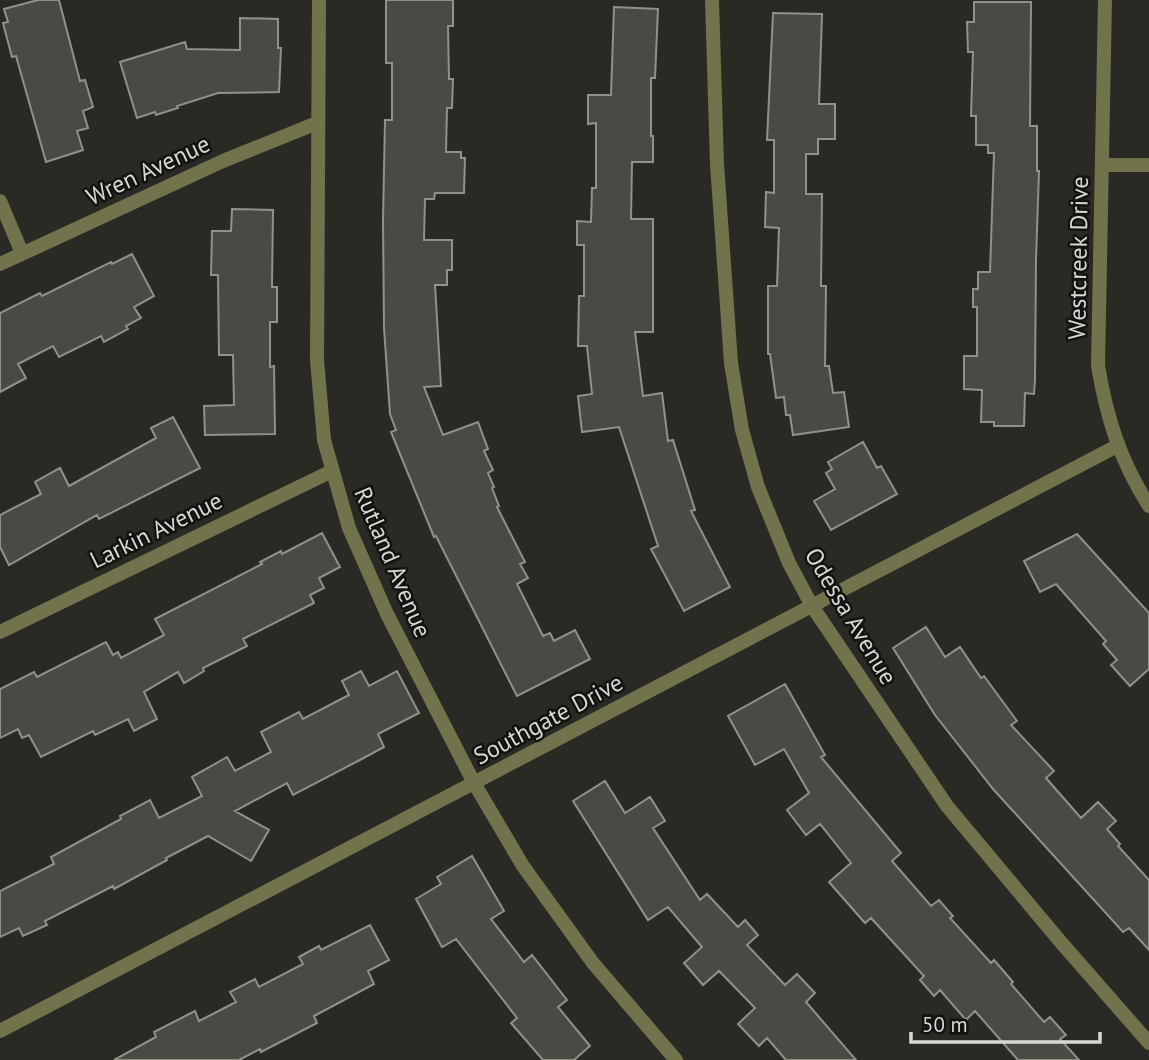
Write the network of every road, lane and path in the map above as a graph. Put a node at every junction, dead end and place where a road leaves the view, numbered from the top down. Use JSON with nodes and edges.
{"nodes":[{"id":1,"x":319,"y":0,"type":"edge"},
{"id":2,"x":712,"y":0,"type":"edge"},
{"id":3,"x":1105,"y":0,"type":"edge"},
{"id":4,"x":317,"y":123,"type":"junction"},
{"id":5,"x":1102,"y":165,"type":"junction"},
{"id":6,"x":1149,"y":165,"type":"edge"},
{"id":7,"x":0,"y":201,"type":"edge"},
{"id":8,"x":22,"y":253,"type":"junction"},
{"id":9,"x":0,"y":264,"type":"edge"},
{"id":10,"x":1117,"y":446,"type":"junction"},
{"id":11,"x":332,"y":471,"type":"junction"},
{"id":12,"x":1149,"y":506,"type":"edge"},
{"id":13,"x":812,"y":607,"type":"junction"},
{"id":14,"x":0,"y":632,"type":"edge"},
{"id":15,"x":474,"y":783,"type":"junction"},
{"id":16,"x":0,"y":1031,"type":"edge"},
{"id":17,"x":1149,"y":1043,"type":"edge"},
{"id":18,"x":672,"y":1055,"type":"edge"},
{"id":19,"x":655,"y":1060,"type":"edge"}],
"edges":[{"from":1,"to":4,"type":"street","name":"Rutland Avenue"},
{"from":2,"to":13,"type":"street","name":"Odessa Avenue"},
{"from":3,"to":5,"type":"street","name":"Westcreek Drive"},
{"from":4,"to":8,"type":"street","name":"Wren Avenue"},
{"from":4,"to":11,"type":"street","name":"Rutland Avenue"},
{"from":5,"to":6,"type":"street"},
{"from":5,"to":10,"type":"street","name":"Westcreek Drive"},
{"from":7,"to":8,"type":"street"},
{"from":8,"to":9,"type":"street","name":"Wren Avenue"},
{"from":10,"to":12,"type":"street","name":"Westcreek Drive"},
{"from":10,"to":13,"type":"street","name":"Southgate Drive"},
{"from":11,"to":14,"type":"street","name":"Larkin Avenue"},
{"from":11,"to":15,"type":"street","name":"Rutland Avenue"},
{"from":13,"to":15,"type":"street","name":"Southgate Drive"},
{"from":13,"to":17,"type":"street","name":"Odessa Avenue"},
{"from":15,"to":16,"type":"street","name":"Southgate Drive"},
{"from":15,"to":18,"type":"street","name":"Rutland Avenue"},
{"from":18,"to":19,"type":"street"}]}
